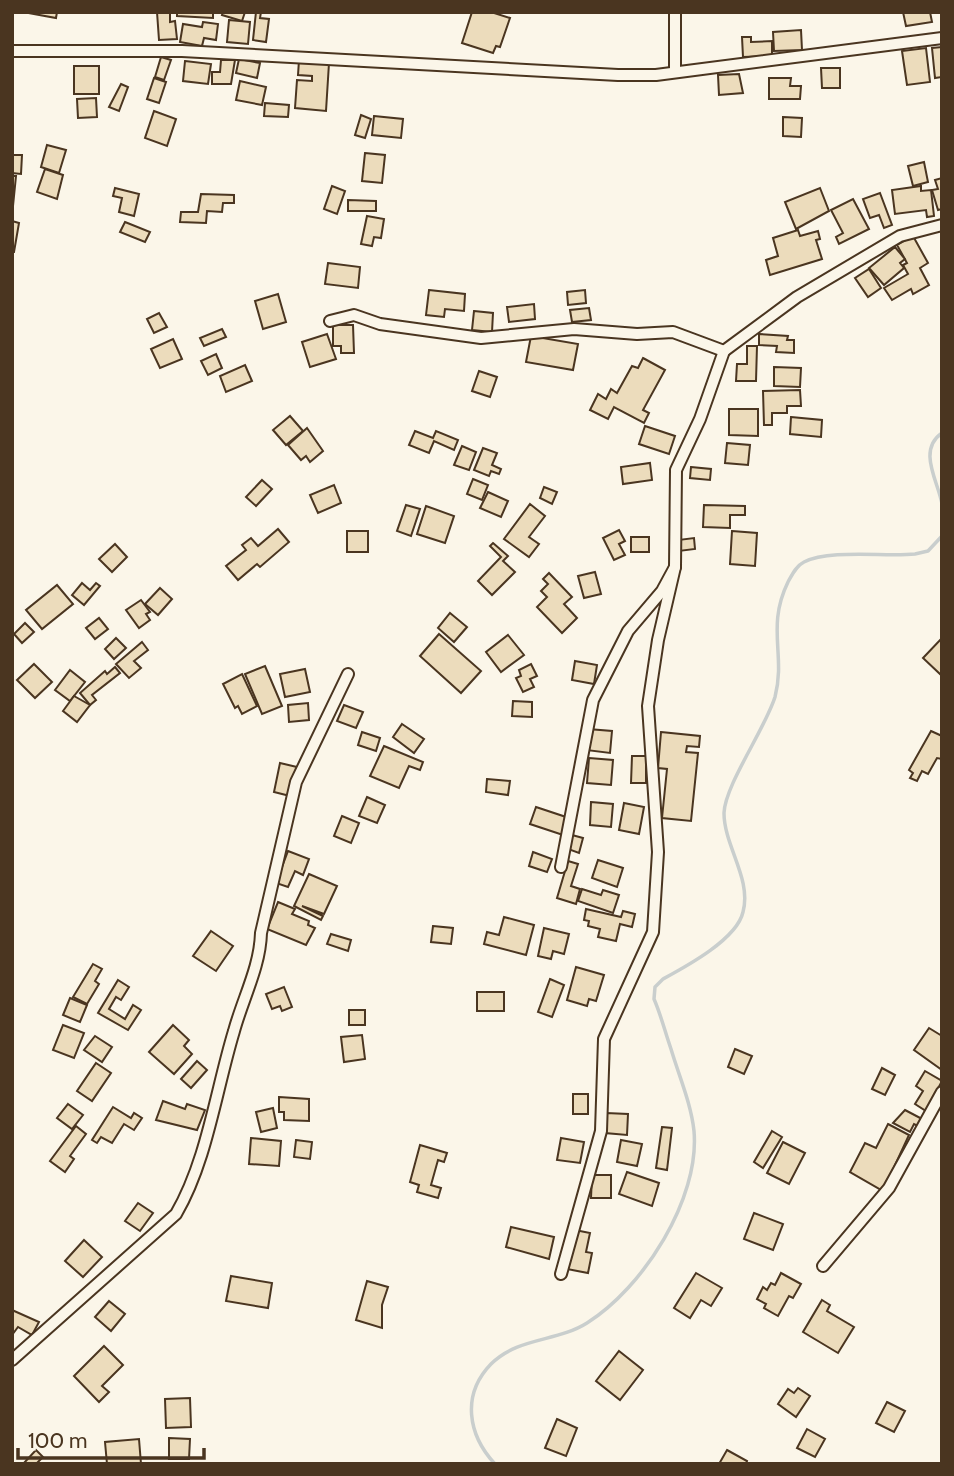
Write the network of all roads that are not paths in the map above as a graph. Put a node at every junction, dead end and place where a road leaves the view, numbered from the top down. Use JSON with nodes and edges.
{"nodes":[{"id":1,"x":675,"y":12,"type":"edge"},
{"id":2,"x":942,"y":38,"type":"edge"},
{"id":3,"x":12,"y":51,"type":"edge"},
{"id":4,"x":675,"y":72,"type":"junction"},
{"id":5,"x":942,"y":225,"type":"edge"},
{"id":6,"x":330,"y":321,"type":"dead end"},
{"id":7,"x":724,"y":351,"type":"junction"},
{"id":8,"x":675,"y":567,"type":"junction"},
{"id":9,"x":348,"y":674,"type":"dead end"},
{"id":10,"x":561,"y":867,"type":"dead end"},
{"id":11,"x":942,"y":1092,"type":"edge"},
{"id":12,"x":823,"y":1266,"type":"dead end"},
{"id":13,"x":561,"y":1274,"type":"dead end"},
{"id":14,"x":12,"y":1360,"type":"edge"}],
"edges":[{"from":1,"to":4,"type":"street"},
{"from":2,"to":4,"type":"street"},
{"from":3,"to":4,"type":"street"},
{"from":5,"to":7,"type":"street"},
{"from":6,"to":7,"type":"street"},
{"from":7,"to":8,"type":"street"},
{"from":8,"to":10,"type":"street"},
{"from":8,"to":13,"type":"street"},
{"from":9,"to":14,"type":"street"},
{"from":11,"to":12,"type":"street"}]}
